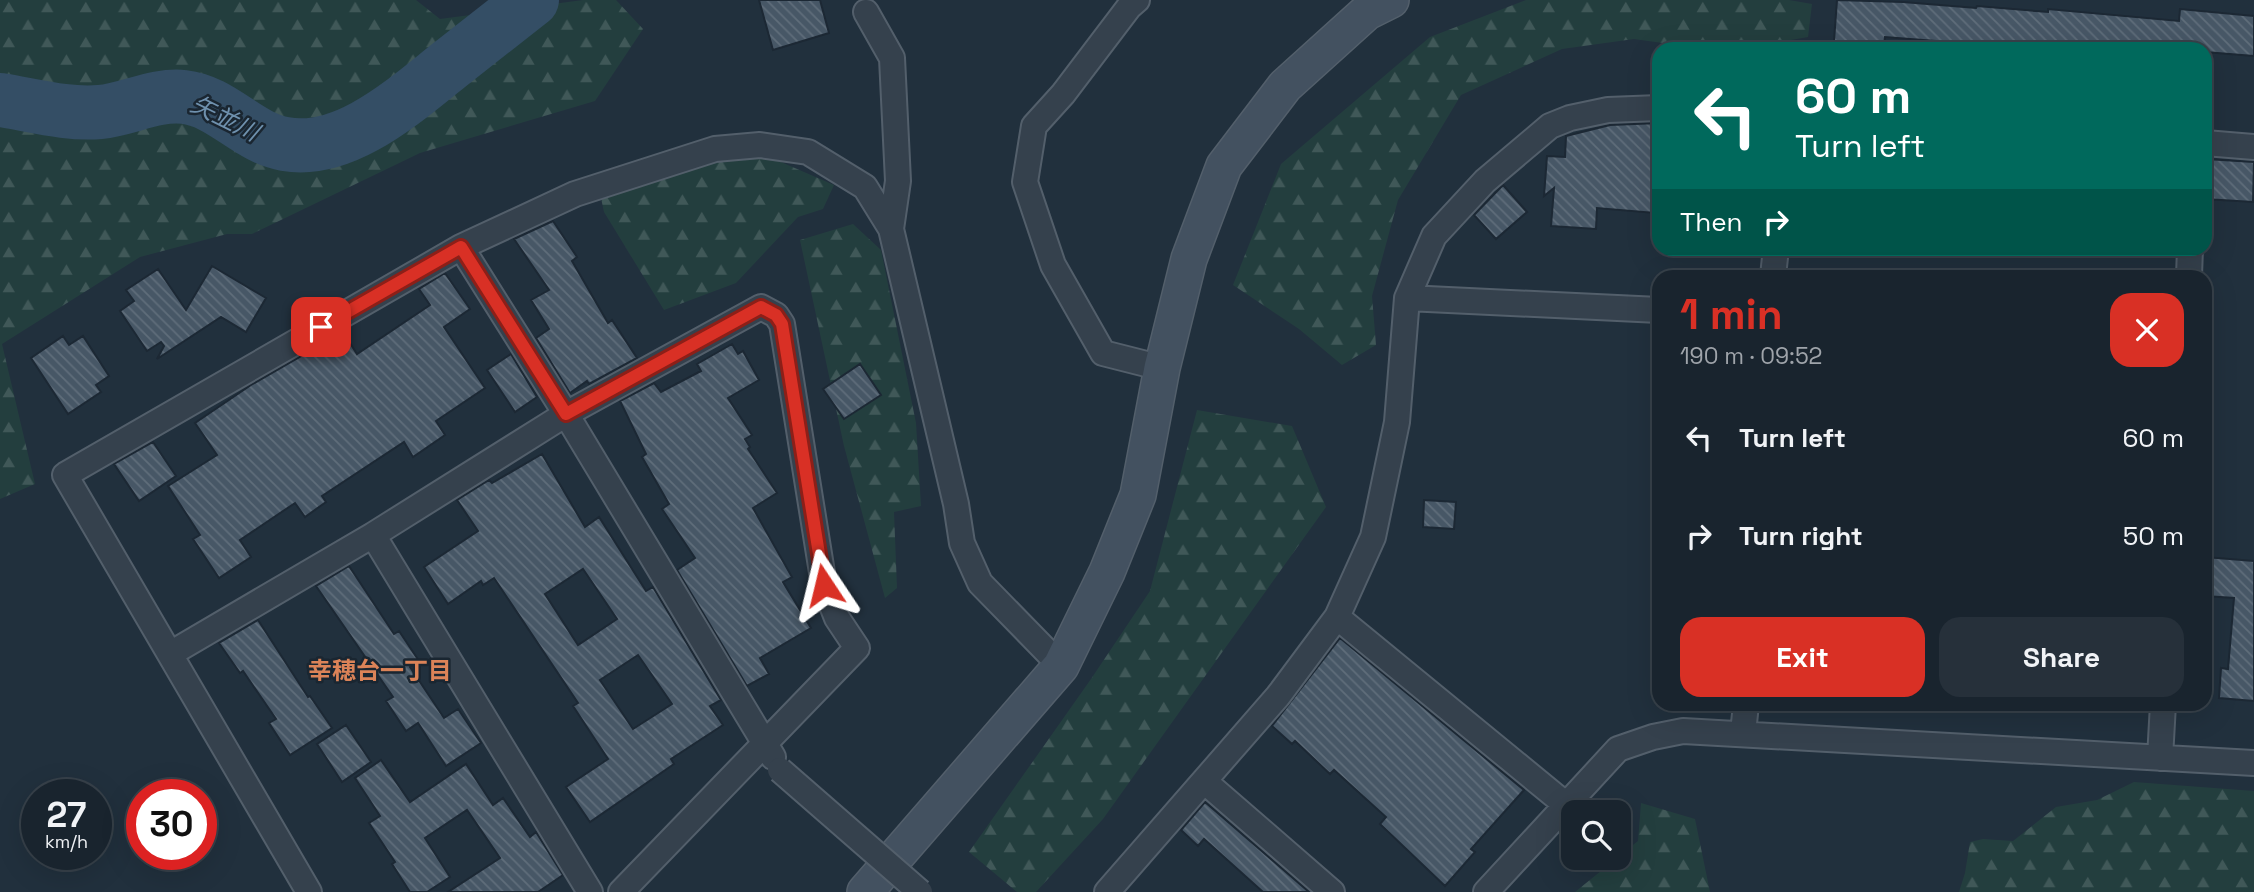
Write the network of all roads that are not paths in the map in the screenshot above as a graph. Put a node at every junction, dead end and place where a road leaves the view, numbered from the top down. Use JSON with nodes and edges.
{"nodes":[{"id":1,"x":1137,"y":0,"type":"edge"},
{"id":2,"x":1391,"y":0,"type":"edge"},
{"id":3,"x":866,"y":12,"type":"dead end"},
{"id":4,"x":1652,"y":108,"type":"edge"},
{"id":5,"x":2212,"y":144,"type":"edge"},
{"id":6,"x":2254,"y":147,"type":"edge"},
{"id":7,"x":891,"y":229,"type":"junction"},
{"id":8,"x":461,"y":247,"type":"junction"},
{"id":9,"x":1407,"y":298,"type":"junction"},
{"id":10,"x":1652,"y":310,"type":"edge"},
{"id":11,"x":1162,"y":368,"type":"junction"},
{"id":12,"x":566,"y":414,"type":"junction"},
{"id":13,"x":373,"y":535,"type":"junction"},
{"id":14,"x":1337,"y":617,"type":"junction"},
{"id":15,"x":170,"y":654,"type":"junction"},
{"id":16,"x":1061,"y":666,"type":"junction"},
{"id":17,"x":1745,"y":711,"type":"edge"},
{"id":18,"x":2163,"y":711,"type":"edge"},
{"id":19,"x":1743,"y":733,"type":"junction"},
{"id":20,"x":765,"y":744,"type":"junction"},
{"id":21,"x":2160,"y":758,"type":"junction"},
{"id":22,"x":2254,"y":764,"type":"edge"},
{"id":23,"x":1204,"y":781,"type":"junction"},
{"id":24,"x":1569,"y":800,"type":"edge"},
{"id":25,"x":1561,"y":801,"type":"edge"},
{"id":26,"x":1561,"y":808,"type":"edge"},
{"id":27,"x":309,"y":892,"type":"edge"},
{"id":28,"x":590,"y":892,"type":"edge"},
{"id":29,"x":621,"y":892,"type":"edge"},
{"id":30,"x":865,"y":892,"type":"edge"},
{"id":31,"x":920,"y":892,"type":"edge"},
{"id":32,"x":1107,"y":892,"type":"edge"},
{"id":33,"x":1332,"y":892,"type":"edge"},
{"id":34,"x":1486,"y":892,"type":"edge"}],
"edges":[{"from":1,"to":11,"type":"street"},
{"from":2,"to":11,"type":"street"},
{"from":3,"to":7,"type":"street"},
{"from":4,"to":9,"type":"street"},
{"from":5,"to":6,"type":"street"},
{"from":7,"to":8,"type":"street"},
{"from":7,"to":16,"type":"street"},
{"from":8,"to":12,"type":"street"},
{"from":8,"to":15,"type":"street"},
{"from":9,"to":10,"type":"street"},
{"from":9,"to":14,"type":"street"},
{"from":11,"to":16,"type":"street"},
{"from":12,"to":13,"type":"street"},
{"from":12,"to":20,"type":"street"},
{"from":12,"to":20,"type":"street"},
{"from":13,"to":15,"type":"street"},
{"from":13,"to":28,"type":"street"},
{"from":14,"to":23,"type":"street"},
{"from":14,"to":25,"type":"street"},
{"from":15,"to":27,"type":"street"},
{"from":16,"to":30,"type":"street"},
{"from":17,"to":19,"type":"street"},
{"from":18,"to":21,"type":"street"},
{"from":19,"to":21,"type":"street"},
{"from":19,"to":24,"type":"street"},
{"from":20,"to":29,"type":"street"},
{"from":20,"to":31,"type":"street","bridge":true},
{"from":21,"to":22,"type":"street"},
{"from":23,"to":32,"type":"street"},
{"from":23,"to":33,"type":"street"},
{"from":26,"to":34,"type":"street"}]}
